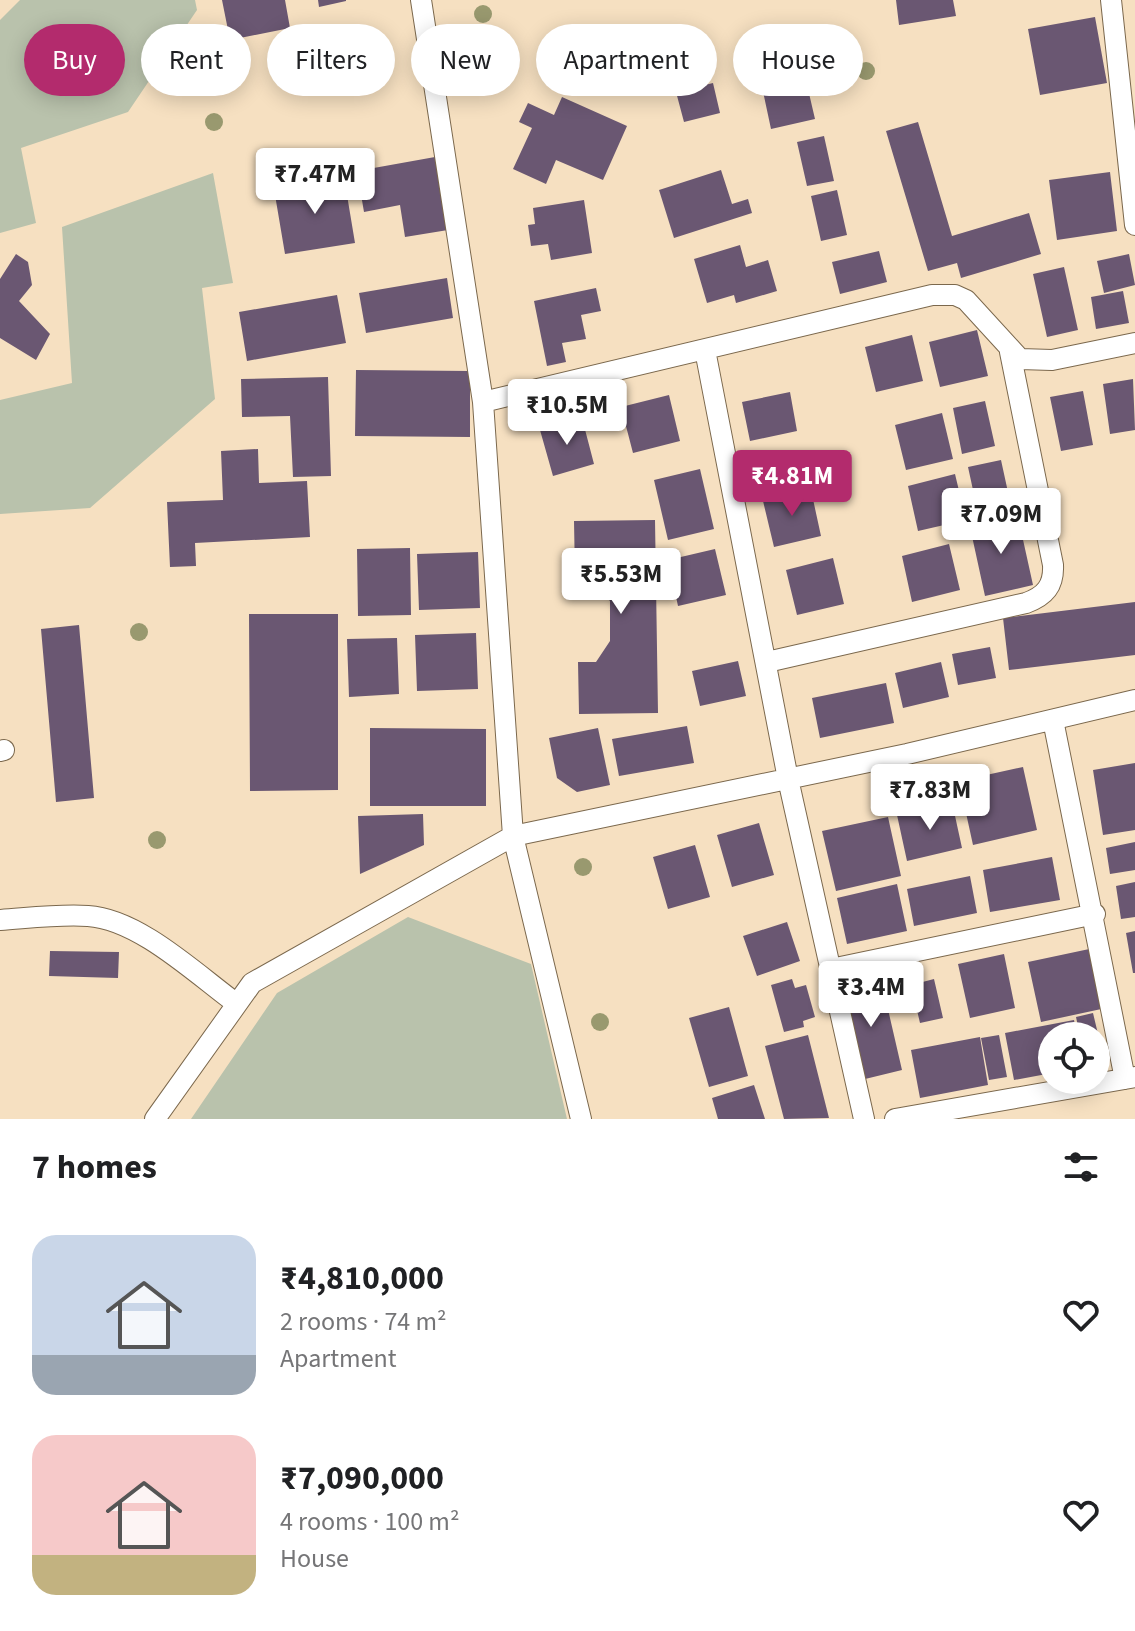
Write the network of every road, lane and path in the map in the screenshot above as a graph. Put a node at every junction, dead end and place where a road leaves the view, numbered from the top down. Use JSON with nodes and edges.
{"nodes":[{"id":1,"x":421,"y":0,"type":"edge"},
{"id":2,"x":1111,"y":0,"type":"edge"},
{"id":3,"x":1129,"y":97,"type":"edge"},
{"id":4,"x":1135,"y":217,"type":"edge"},
{"id":5,"x":1135,"y":343,"type":"edge"},
{"id":6,"x":705,"y":350,"type":"junction"},
{"id":7,"x":1010,"y":352,"type":"junction"},
{"id":8,"x":483,"y":402,"type":"junction"},
{"id":9,"x":767,"y":662,"type":"junction"},
{"id":10,"x":1135,"y":700,"type":"edge"},
{"id":11,"x":1053,"y":720,"type":"junction"},
{"id":12,"x":788,"y":779,"type":"junction"},
{"id":13,"x":513,"y":836,"type":"junction"},
{"id":14,"x":1095,"y":914,"type":"junction"},
{"id":15,"x":0,"y":920,"type":"edge"},
{"id":16,"x":831,"y":969,"type":"junction"},
{"id":17,"x":237,"y":1004,"type":"junction"},
{"id":18,"x":1130,"y":1078,"type":"edge"},
{"id":19,"x":1004,"y":1110,"type":"edge"},
{"id":20,"x":155,"y":1119,"type":"edge"},
{"id":21,"x":581,"y":1119,"type":"edge"},
{"id":22,"x":864,"y":1119,"type":"edge"},
{"id":23,"x":895,"y":1119,"type":"edge"}],
"edges":[{"from":1,"to":8,"type":"street"},
{"from":2,"to":3,"type":"street"},
{"from":3,"to":4,"type":"street"},
{"from":5,"to":7,"type":"street"},
{"from":6,"to":7,"type":"street"},
{"from":6,"to":8,"type":"street"},
{"from":6,"to":9,"type":"street"},
{"from":7,"to":9,"type":"street"},
{"from":8,"to":13,"type":"street"},
{"from":9,"to":12,"type":"street"},
{"from":10,"to":11,"type":"street"},
{"from":11,"to":12,"type":"street"},
{"from":11,"to":14,"type":"street"},
{"from":12,"to":13,"type":"street"},
{"from":12,"to":16,"type":"street"},
{"from":13,"to":17,"type":"street"},
{"from":13,"to":21,"type":"street"},
{"from":14,"to":16,"type":"street"},
{"from":14,"to":18,"type":"street"},
{"from":15,"to":17,"type":"street"},
{"from":16,"to":22,"type":"street"},
{"from":17,"to":20,"type":"street"},
{"from":18,"to":19,"type":"street"},
{"from":19,"to":23,"type":"street"}]}
